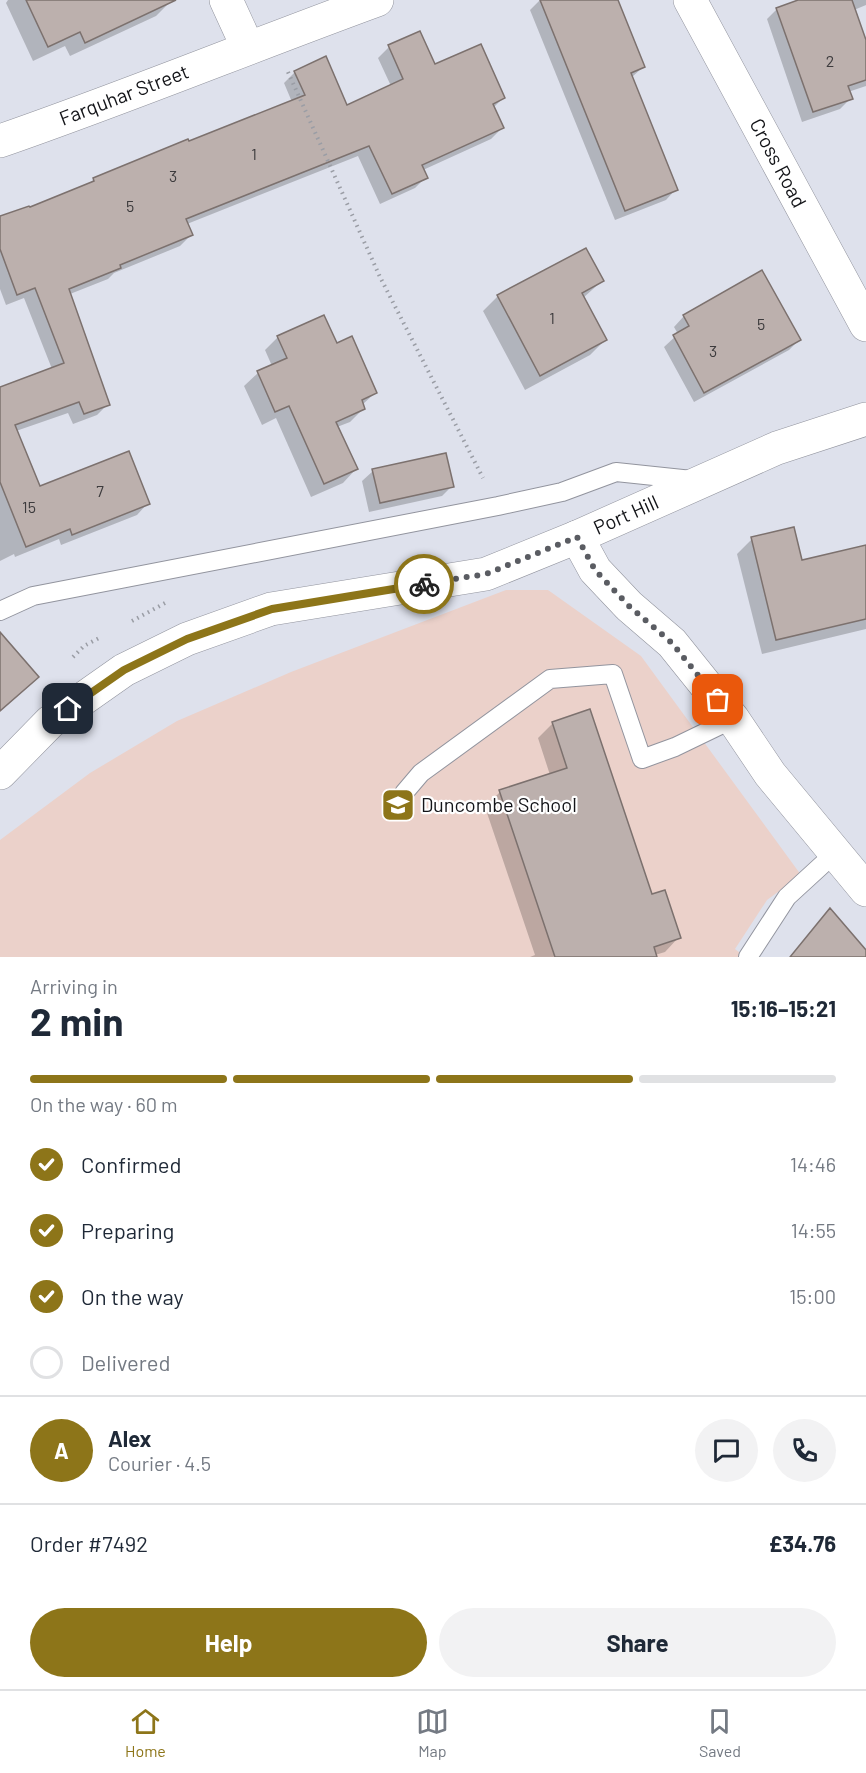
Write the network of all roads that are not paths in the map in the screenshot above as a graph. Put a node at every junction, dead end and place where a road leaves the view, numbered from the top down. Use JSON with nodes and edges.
{"nodes":[{"id":1,"x":226,"y":0,"type":"edge"},
{"id":2,"x":377,"y":0,"type":"edge"},
{"id":3,"x":690,"y":0,"type":"edge"},
{"id":4,"x":260,"y":43,"type":"junction"},
{"id":5,"x":0,"y":141,"type":"edge"},
{"id":6,"x":866,"y":325,"type":"edge"},
{"id":7,"x":866,"y":419,"type":"edge"},
{"id":8,"x":701,"y":481,"type":"junction"},
{"id":9,"x":577,"y":537,"type":"junction"},
{"id":10,"x":0,"y":611,"type":"edge"},
{"id":11,"x":732,"y":719,"type":"junction"},
{"id":12,"x":0,"y":772,"type":"edge"},
{"id":13,"x":404,"y":793,"type":"dead end"},
{"id":14,"x":835,"y":853,"type":"junction"},
{"id":15,"x":866,"y":890,"type":"edge"},
{"id":16,"x":748,"y":957,"type":"edge"}],
"edges":[{"from":1,"to":4,"type":"street"},
{"from":2,"to":4,"type":"street","name":"Farquhar Street"},
{"from":3,"to":6,"type":"street","name":"Cross Road"},
{"from":4,"to":5,"type":"street","name":"Farquhar Street"},
{"from":7,"to":8,"type":"street","name":"Port Hill"},
{"from":8,"to":9,"type":"street","name":"Port Hill"},
{"from":8,"to":10,"type":"lane"},
{"from":9,"to":11,"type":"street"},
{"from":9,"to":12,"type":"street","name":"Port Hill"},
{"from":11,"to":13,"type":"lane"},
{"from":11,"to":14,"type":"street"},
{"from":14,"to":15,"type":"street"},
{"from":14,"to":16,"type":"lane"}]}
